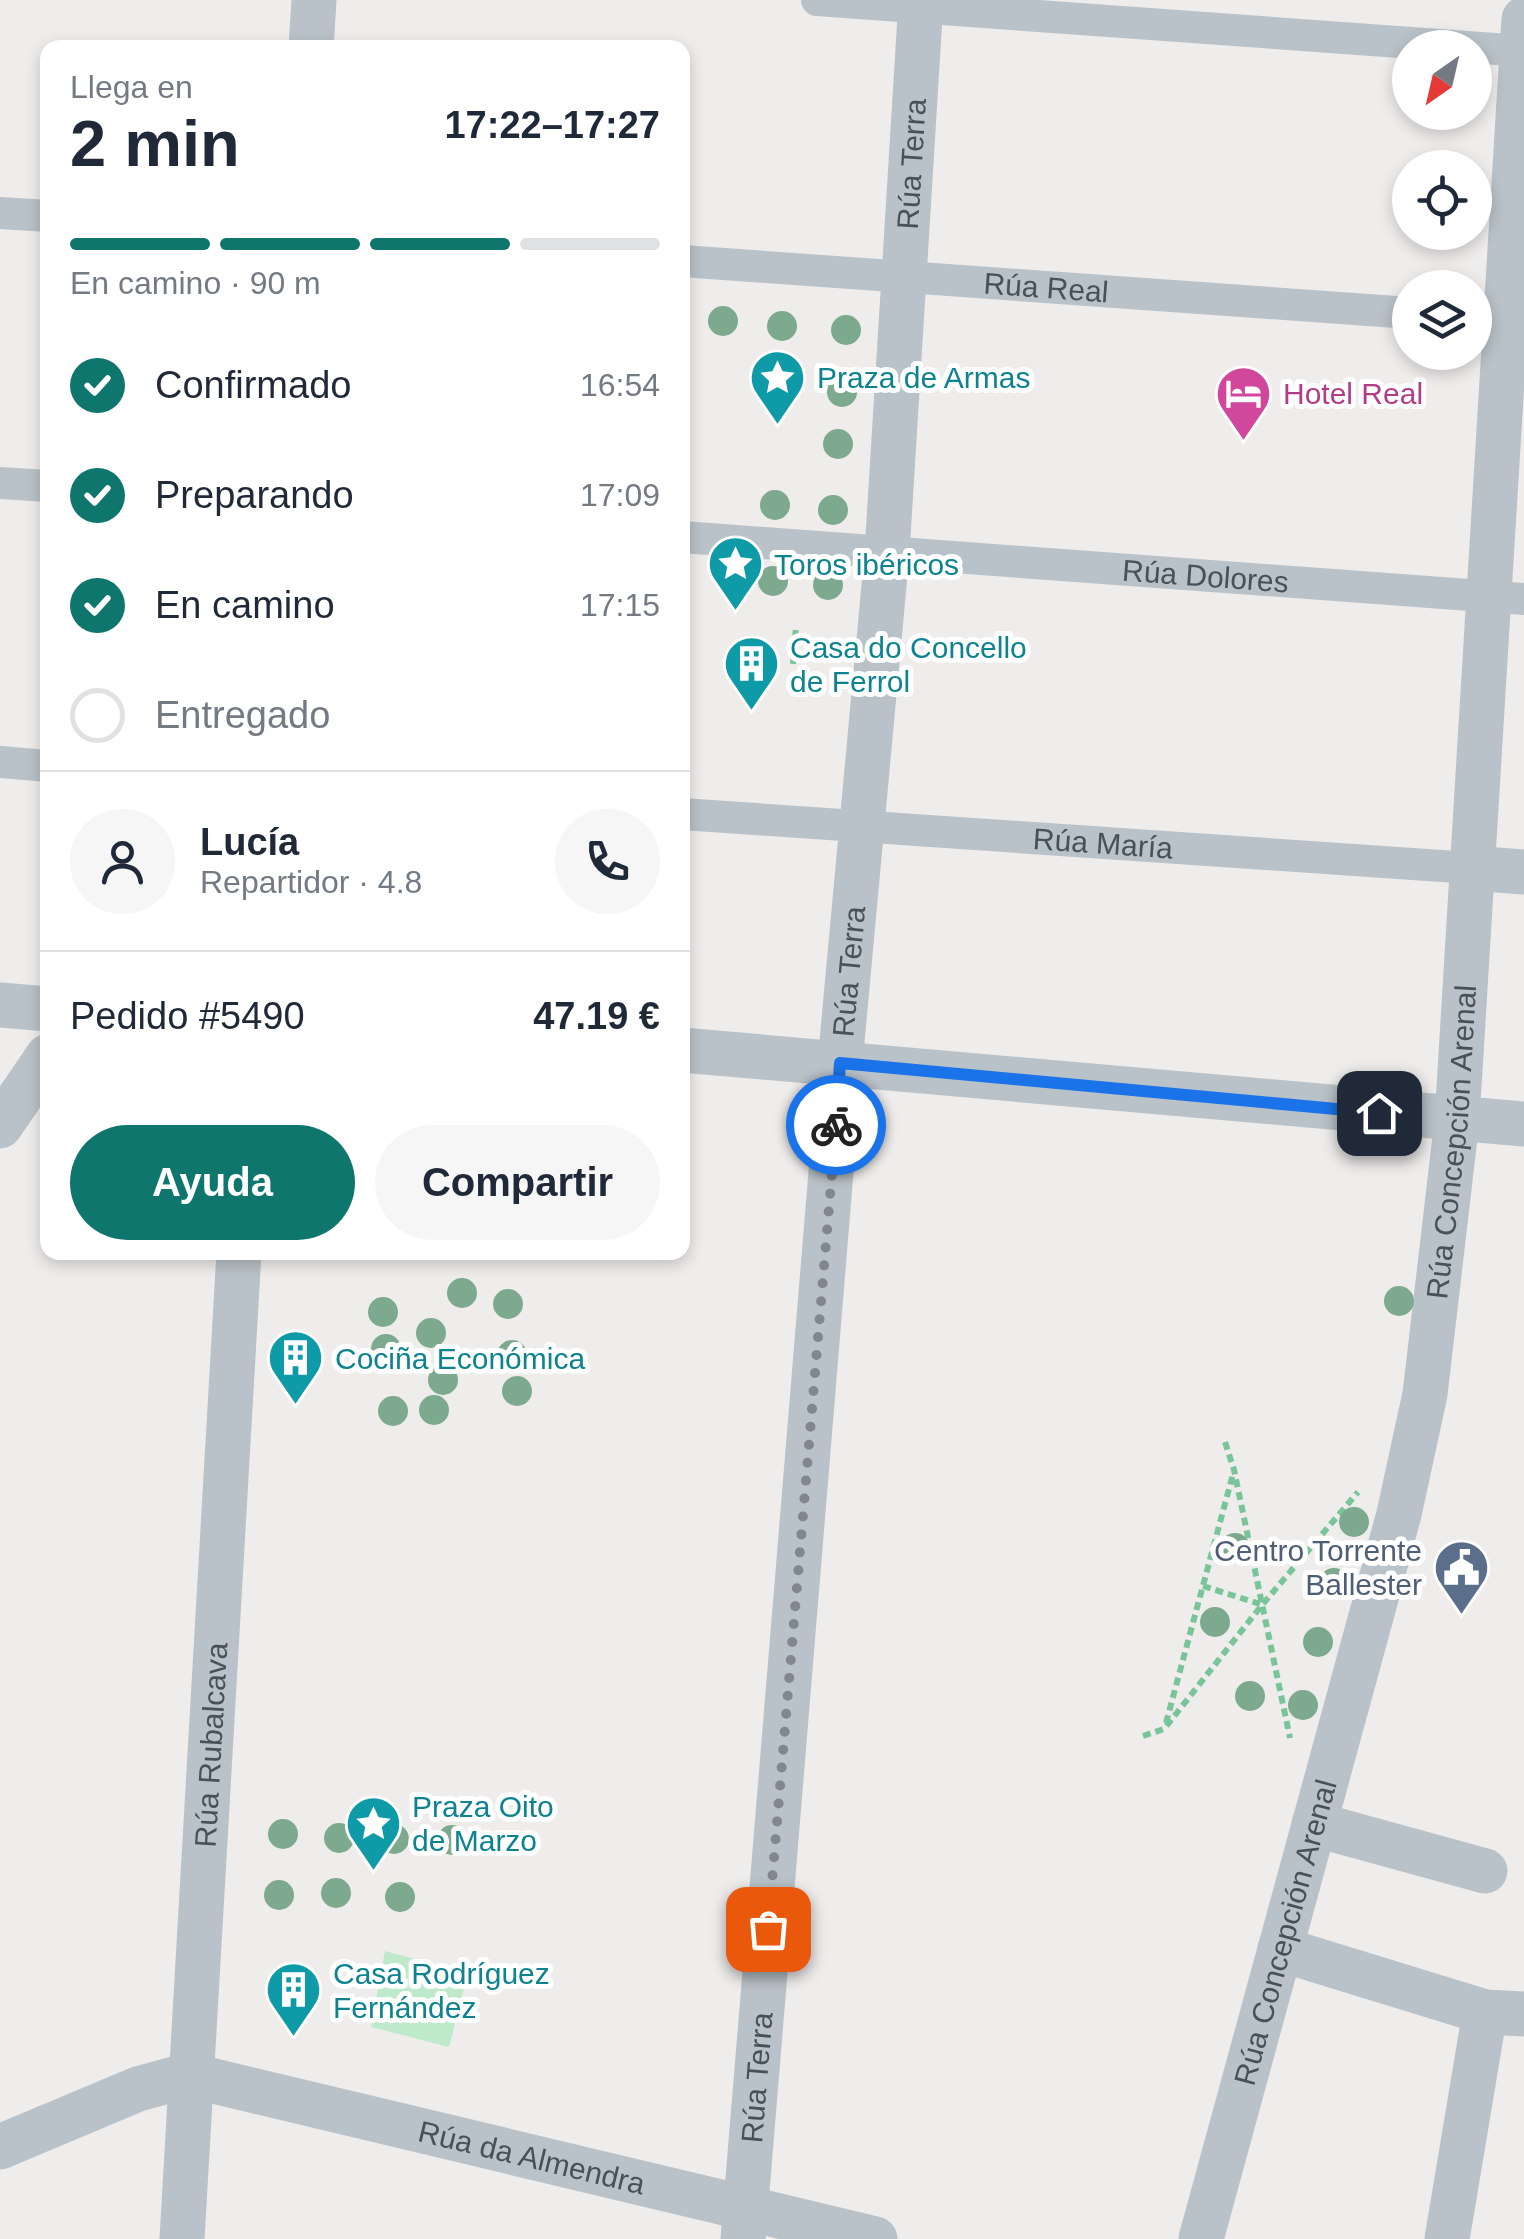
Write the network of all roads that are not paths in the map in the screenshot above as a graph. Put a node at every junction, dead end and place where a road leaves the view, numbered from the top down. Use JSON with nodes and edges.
{"nodes":[{"id":1,"x":314,"y":0,"type":"edge"},
{"id":2,"x":817,"y":0,"type":"edge"},
{"id":3,"x":921,"y":4,"type":"edge"},
{"id":4,"x":312,"y":40,"type":"edge"},
{"id":5,"x":1523,"y":40,"type":"edge"},
{"id":6,"x":0,"y":213,"type":"edge"},
{"id":7,"x":40,"y":216,"type":"edge"},
{"id":8,"x":690,"y":262,"type":"edge"},
{"id":9,"x":904,"y":276,"type":"junction"},
{"id":10,"x":1392,"y":313,"type":"edge"},
{"id":11,"x":1501,"y":320,"type":"edge"},
{"id":12,"x":0,"y":483,"type":"edge"},
{"id":13,"x":40,"y":486,"type":"edge"},
{"id":14,"x":690,"y":538,"type":"edge"},
{"id":15,"x":887,"y":553,"type":"junction"},
{"id":16,"x":1506,"y":598,"type":"edge"},
{"id":17,"x":0,"y":762,"type":"edge"},
{"id":18,"x":40,"y":765,"type":"edge"},
{"id":19,"x":690,"y":815,"type":"edge"},
{"id":20,"x":861,"y":827,"type":"junction"},
{"id":21,"x":1471,"y":868,"type":"junction"},
{"id":22,"x":1524,"y":872,"type":"edge"},
{"id":23,"x":0,"y":1005,"type":"edge"},
{"id":24,"x":40,"y":1008,"type":"edge"},
{"id":25,"x":690,"y":1051,"type":"edge"},
{"id":26,"x":840,"y":1063,"type":"junction"},
{"id":27,"x":40,"y":1068,"type":"edge"},
{"id":28,"x":1457,"y":1120,"type":"junction"},
{"id":29,"x":1524,"y":1124,"type":"edge"},
{"id":30,"x":0,"y":1126,"type":"edge"},
{"id":31,"x":239,"y":1260,"type":"edge"},
{"id":32,"x":1314,"y":1824,"type":"junction"},
{"id":33,"x":1486,"y":1870,"type":"dead end"},
{"id":34,"x":1280,"y":1948,"type":"junction"},
{"id":35,"x":1504,"y":2013,"type":"edge"},
{"id":36,"x":189,"y":2074,"type":"junction"},
{"id":37,"x":0,"y":2147,"type":"edge"},
{"id":38,"x":744,"y":2223,"type":"edge"},
{"id":39,"x":182,"y":2239,"type":"edge"},
{"id":40,"x":875,"y":2239,"type":"edge"},
{"id":41,"x":1201,"y":2239,"type":"edge"},
{"id":42,"x":1447,"y":2239,"type":"edge"}],
"edges":[{"from":1,"to":4,"type":"street"},
{"from":2,"to":3,"type":"street"},
{"from":3,"to":5,"type":"street"},
{"from":3,"to":9,"type":"street","name":"Rúa Terra"},
{"from":5,"to":11,"type":"street","name":"Rúa Concepción Arenal"},
{"from":6,"to":7,"type":"street"},
{"from":8,"to":9,"type":"street","name":"Rúa Real"},
{"from":9,"to":10,"type":"street","name":"Rúa Real"},
{"from":9,"to":15,"type":"street","name":"Rúa Terra"},
{"from":11,"to":16,"type":"street","name":"Rúa Concepción Arenal"},
{"from":12,"to":13,"type":"street"},
{"from":14,"to":15,"type":"street","name":"Rúa Dolores"},
{"from":15,"to":16,"type":"street","name":"Rúa Dolores"},
{"from":15,"to":20,"type":"street","name":"Rúa Terra"},
{"from":16,"to":21,"type":"street","name":"Rúa Concepción Arenal"},
{"from":17,"to":18,"type":"street"},
{"from":19,"to":20,"type":"street","name":"Rúa María"},
{"from":20,"to":21,"type":"street","name":"Rúa María"},
{"from":20,"to":26,"type":"street","name":"Rúa Terra"},
{"from":21,"to":22,"type":"street","name":"Rúa María"},
{"from":21,"to":28,"type":"street","name":"Rúa Concepción Arenal"},
{"from":23,"to":24,"type":"street"},
{"from":25,"to":26,"type":"street"},
{"from":26,"to":28,"type":"street"},
{"from":26,"to":38,"type":"street","name":"Rúa Terra"},
{"from":27,"to":30,"type":"street"},
{"from":28,"to":29,"type":"street"},
{"from":28,"to":32,"type":"street","name":"Rúa Concepción Arenal"},
{"from":31,"to":36,"type":"street","name":"Rúa Rubalcava"},
{"from":32,"to":33,"type":"street"},
{"from":32,"to":34,"type":"street","name":"Rúa Concepción Arenal"},
{"from":34,"to":35,"type":"street"},
{"from":34,"to":41,"type":"street","name":"Rúa Concepción Arenal"},
{"from":35,"to":42,"type":"street"},
{"from":36,"to":37,"type":"street"},
{"from":36,"to":38,"type":"street","name":"Rúa da Almendra"},
{"from":36,"to":39,"type":"street","name":"Rúa Rubalcava"},
{"from":38,"to":40,"type":"street","name":"Rúa da Almendra"}]}
